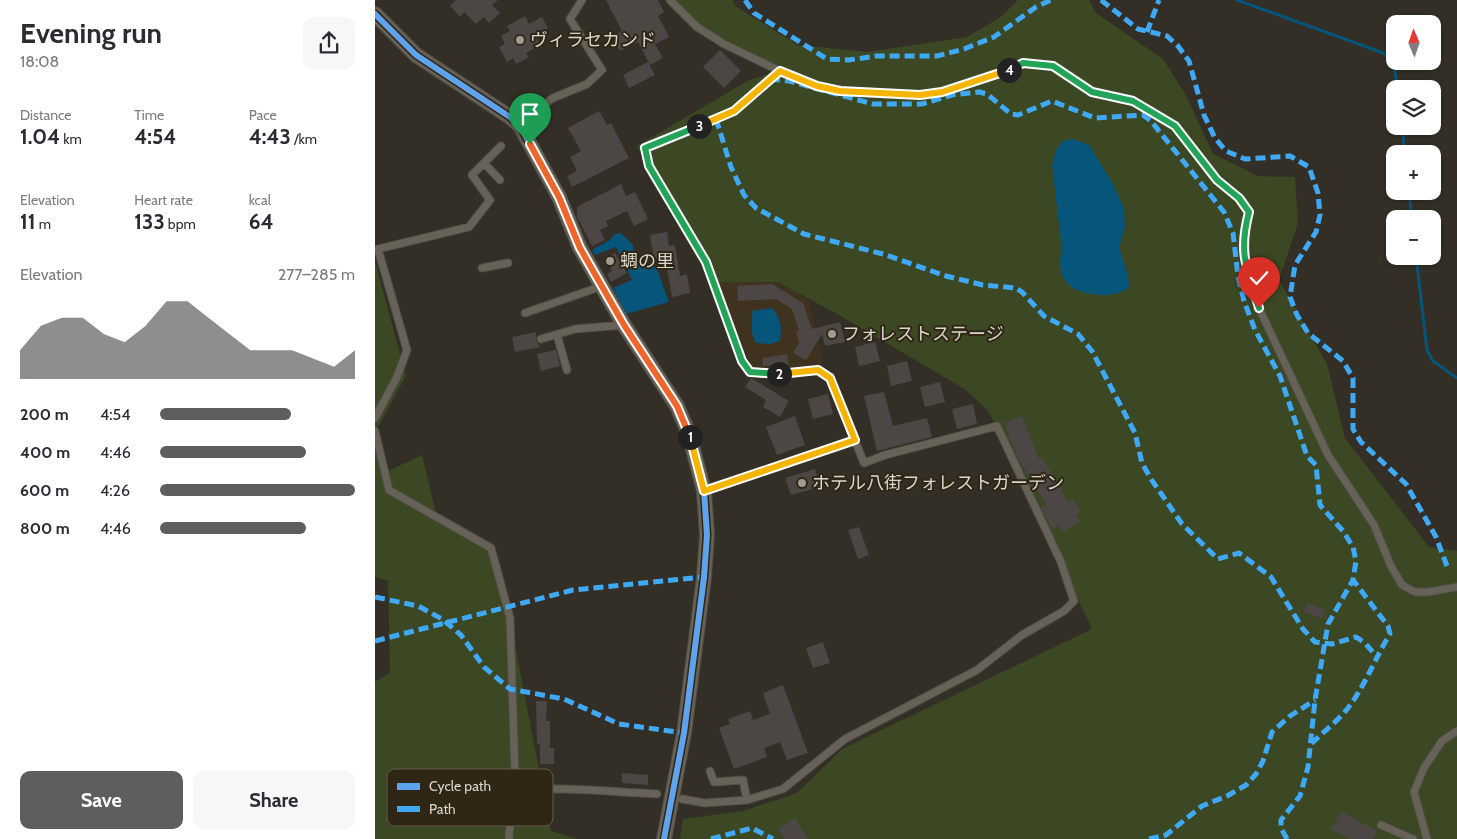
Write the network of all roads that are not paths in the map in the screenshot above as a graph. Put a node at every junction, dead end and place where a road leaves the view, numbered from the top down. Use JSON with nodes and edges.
{"nodes":[{"id":1,"x":582,"y":0,"type":"edge"},
{"id":2,"x":671,"y":0,"type":"edge"},
{"id":3,"x":375,"y":14,"type":"edge"},
{"id":4,"x":780,"y":71,"type":"junction"},
{"id":5,"x":530,"y":115,"type":"dead end"},
{"id":6,"x":501,"y":146,"type":"dead end"},
{"id":7,"x":484,"y":163,"type":"junction"},
{"id":8,"x":500,"y":180,"type":"dead end"},
{"id":9,"x":508,"y":263,"type":"dead end"},
{"id":10,"x":482,"y":268,"type":"dead end"},
{"id":11,"x":602,"y":286,"type":"junction"},
{"id":12,"x":525,"y":313,"type":"dead end"},
{"id":13,"x":624,"y":325,"type":"junction"},
{"id":14,"x":557,"y":335,"type":"junction"},
{"id":15,"x":541,"y":339,"type":"dead end"},
{"id":16,"x":567,"y":370,"type":"dead end"},
{"id":17,"x":375,"y":418,"type":"edge"},
{"id":18,"x":375,"y":431,"type":"edge"},
{"id":19,"x":855,"y":440,"type":"junction"},
{"id":20,"x":704,"y":491,"type":"junction"},
{"id":21,"x":1457,"y":587,"type":"edge"},
{"id":22,"x":1457,"y":730,"type":"edge"},
{"id":23,"x":515,"y":769,"type":"edge"},
{"id":24,"x":710,"y":771,"type":"dead end"},
{"id":25,"x":553,"y":789,"type":"edge"},
{"id":26,"x":657,"y":794,"type":"dead end"},
{"id":27,"x":682,"y":799,"type":"dead end"},
{"id":28,"x":747,"y":800,"type":"junction"},
{"id":29,"x":1381,"y":824,"type":"dead end"},
{"id":30,"x":509,"y":826,"type":"edge"},
{"id":31,"x":509,"y":839,"type":"edge"},
{"id":32,"x":664,"y":839,"type":"edge"},
{"id":33,"x":1413,"y":839,"type":"edge"},
{"id":34,"x":1427,"y":839,"type":"edge"}],
"edges":[{"from":1,"to":5,"type":"lane"},
{"from":2,"to":4,"type":"lane"},
{"from":3,"to":11,"type":"street"},
{"from":4,"to":19,"type":"lane"},
{"from":4,"to":21,"type":"lane"},
{"from":6,"to":7,"type":"lane"},
{"from":7,"to":8,"type":"lane"},
{"from":7,"to":17,"type":"lane"},
{"from":9,"to":10,"type":"lane"},
{"from":11,"to":12,"type":"lane"},
{"from":11,"to":13,"type":"street"},
{"from":13,"to":14,"type":"lane"},
{"from":13,"to":20,"type":"street"},
{"from":14,"to":15,"type":"lane"},
{"from":14,"to":16,"type":"lane"},
{"from":18,"to":23,"type":"lane"},
{"from":19,"to":20,"type":"lane"},
{"from":19,"to":28,"type":"lane"},
{"from":20,"to":32,"type":"street"},
{"from":22,"to":34,"type":"lane"},
{"from":24,"to":28,"type":"lane"},
{"from":25,"to":26,"type":"lane"},
{"from":27,"to":28,"type":"lane"},
{"from":29,"to":33,"type":"lane"},
{"from":30,"to":31,"type":"lane"}]}
